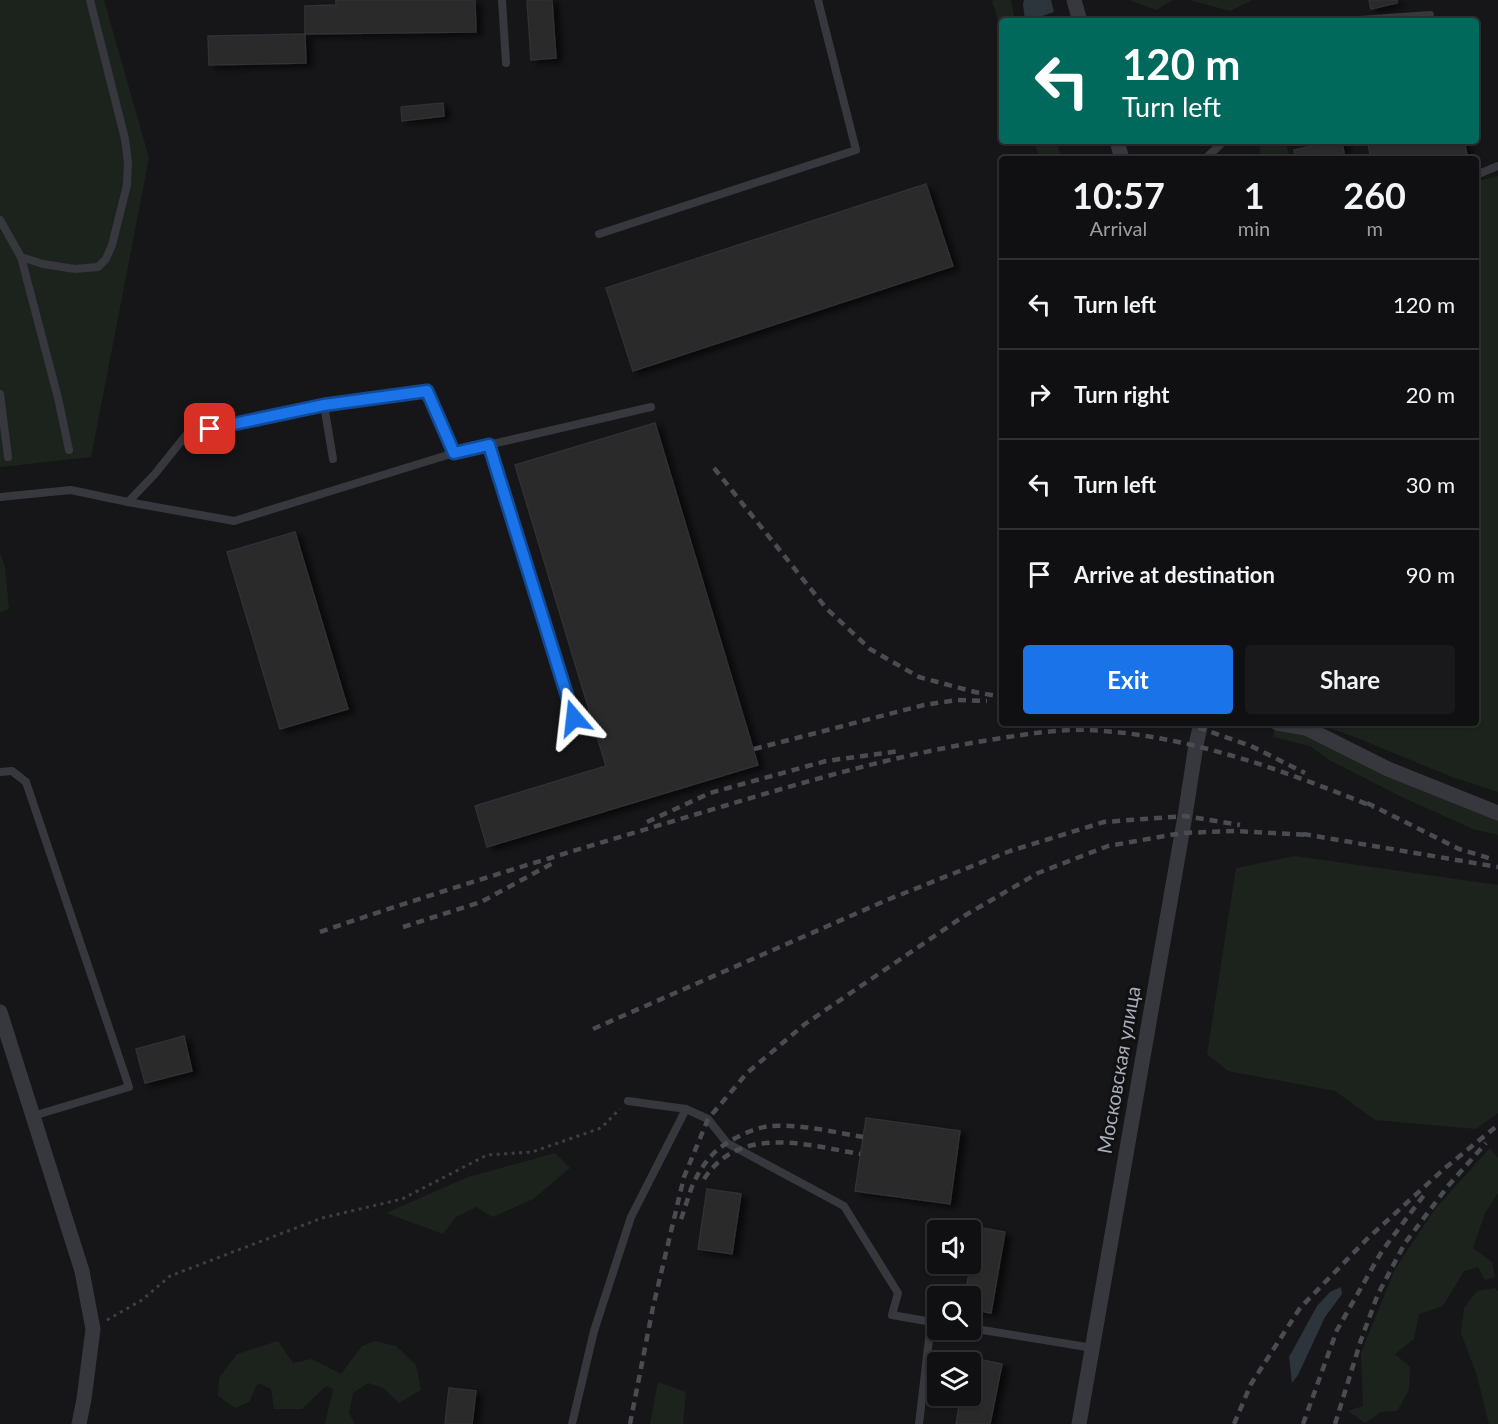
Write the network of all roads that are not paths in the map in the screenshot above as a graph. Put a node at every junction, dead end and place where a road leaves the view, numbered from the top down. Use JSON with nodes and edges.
{"nodes":[{"id":1,"x":90,"y":0,"type":"edge"},
{"id":2,"x":502,"y":0,"type":"edge"},
{"id":3,"x":819,"y":0,"type":"edge"},
{"id":4,"x":1074,"y":0,"type":"edge"},
{"id":5,"x":1430,"y":15,"type":"dead end"},
{"id":6,"x":1079,"y":18,"type":"edge"},
{"id":7,"x":1401,"y":18,"type":"edge"},
{"id":8,"x":506,"y":63,"type":"dead end"},
{"id":9,"x":1221,"y":144,"type":"edge"},
{"id":10,"x":1208,"y":156,"type":"edge"},
{"id":11,"x":1498,"y":166,"type":"edge"},
{"id":12,"x":1479,"y":174,"type":"edge"},
{"id":13,"x":0,"y":220,"type":"edge"},
{"id":14,"x":599,"y":234,"type":"dead end"},
{"id":15,"x":21,"y":257,"type":"junction"},
{"id":16,"x":0,"y":394,"type":"edge"},
{"id":17,"x":324,"y":405,"type":"junction"},
{"id":18,"x":651,"y":407,"type":"dead end"},
{"id":19,"x":489,"y":445,"type":"junction"},
{"id":20,"x":69,"y":450,"type":"dead end"},
{"id":21,"x":454,"y":453,"type":"junction"},
{"id":22,"x":8,"y":457,"type":"dead end"},
{"id":23,"x":333,"y":459,"type":"dead end"},
{"id":24,"x":0,"y":497,"type":"edge"},
{"id":25,"x":128,"y":502,"type":"junction"},
{"id":26,"x":574,"y":718,"type":"dead end"},
{"id":27,"x":1200,"y":726,"type":"edge"},
{"id":28,"x":1294,"y":726,"type":"edge"},
{"id":29,"x":0,"y":772,"type":"edge"},
{"id":30,"x":1498,"y":813,"type":"edge"},
{"id":31,"x":0,"y":1012,"type":"edge"},
{"id":32,"x":628,"y":1101,"type":"road end"},
{"id":33,"x":686,"y":1109,"type":"junction"},
{"id":34,"x":33,"y":1116,"type":"junction"},
{"id":35,"x":927,"y":1321,"type":"edge"},
{"id":36,"x":981,"y":1330,"type":"edge"},
{"id":37,"x":931,"y":1340,"type":"edge"},
{"id":38,"x":1093,"y":1348,"type":"junction"},
{"id":39,"x":79,"y":1424,"type":"edge"},
{"id":40,"x":572,"y":1424,"type":"edge"},
{"id":41,"x":919,"y":1424,"type":"edge"},
{"id":42,"x":1079,"y":1424,"type":"edge"}],
"edges":[{"from":1,"to":15,"type":"lane"},
{"from":2,"to":8,"type":"lane"},
{"from":3,"to":14,"type":"lane"},
{"from":4,"to":6,"type":"street"},
{"from":5,"to":7,"type":"lane"},
{"from":9,"to":10,"type":"lane"},
{"from":11,"to":12,"type":"lane"},
{"from":13,"to":15,"type":"lane"},
{"from":15,"to":20,"type":"lane"},
{"from":16,"to":22,"type":"lane"},
{"from":17,"to":21,"type":"lane"},
{"from":17,"to":23,"type":"lane"},
{"from":17,"to":25,"type":"lane"},
{"from":18,"to":19,"type":"lane"},
{"from":19,"to":21,"type":"lane"},
{"from":19,"to":26,"type":"lane"},
{"from":21,"to":25,"type":"lane"},
{"from":24,"to":25,"type":"lane"},
{"from":27,"to":38,"type":"street","name":"Московская улица"},
{"from":28,"to":30,"type":"street"},
{"from":29,"to":34,"type":"lane"},
{"from":31,"to":34,"type":"street"},
{"from":32,"to":33,"type":"lane"},
{"from":33,"to":35,"type":"lane"},
{"from":33,"to":40,"type":"lane"},
{"from":34,"to":39,"type":"street"},
{"from":36,"to":38,"type":"lane"},
{"from":37,"to":41,"type":"lane"},
{"from":38,"to":42,"type":"street","name":"Московская улица"}]}
